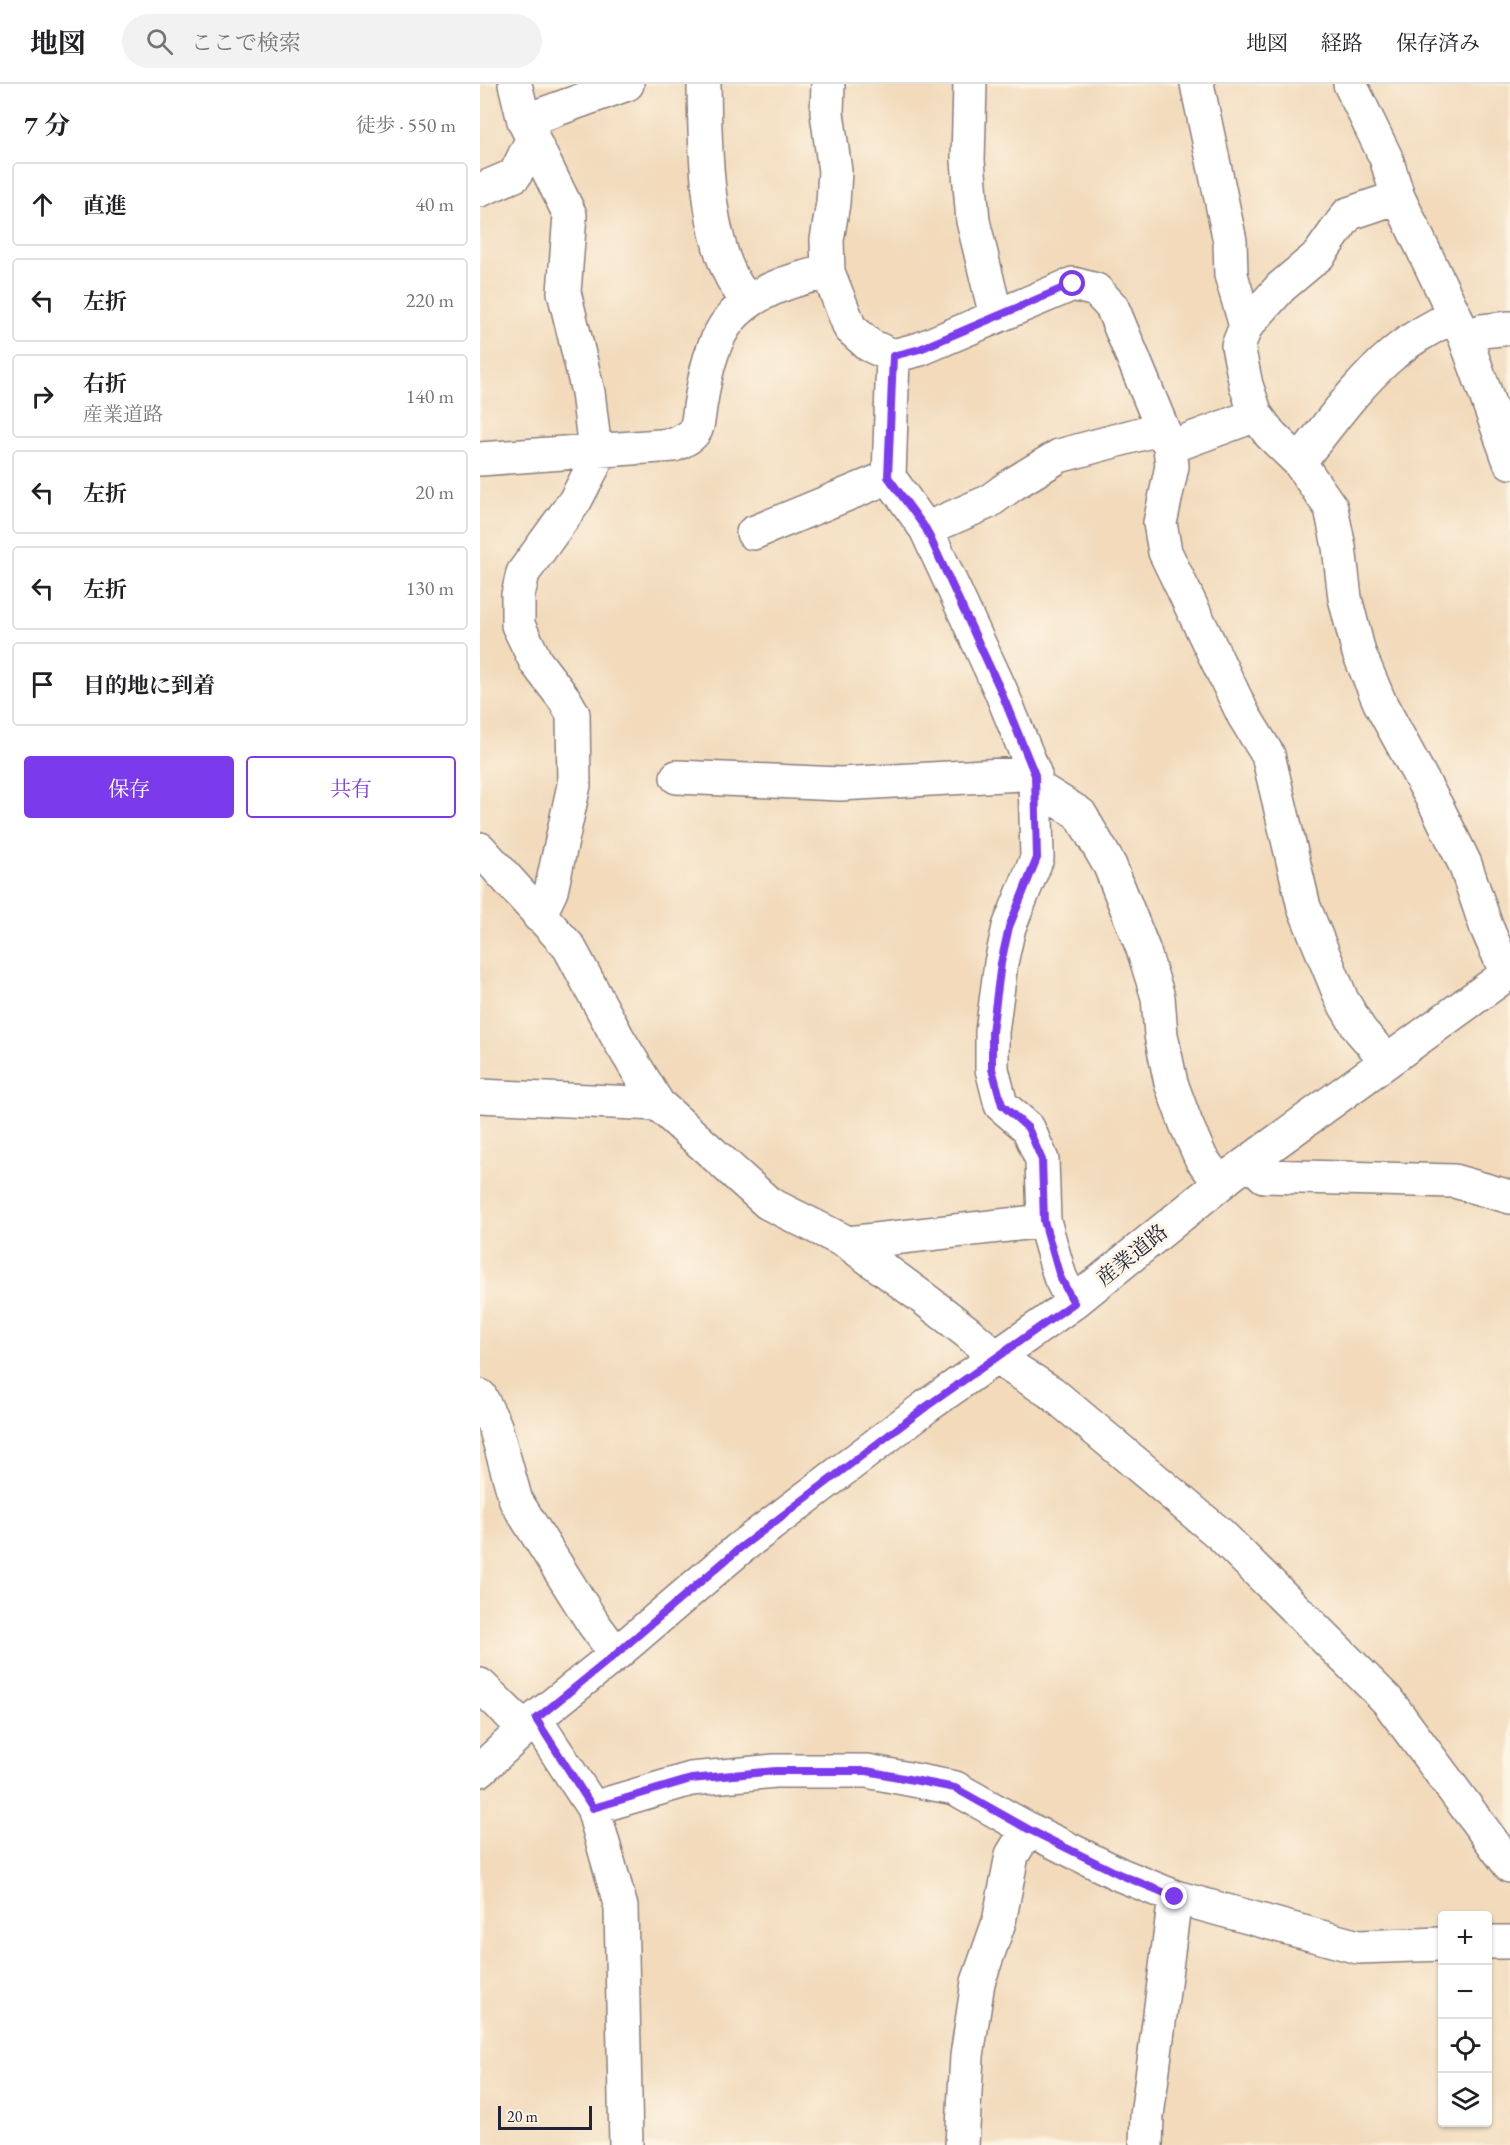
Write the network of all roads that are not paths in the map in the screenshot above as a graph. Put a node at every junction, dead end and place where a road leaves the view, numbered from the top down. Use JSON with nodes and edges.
{"nodes":[{"id":1,"x":516,"y":84,"type":"edge"},
{"id":2,"x":627,"y":84,"type":"edge"},
{"id":3,"x":704,"y":84,"type":"edge"},
{"id":4,"x":828,"y":84,"type":"edge"},
{"id":5,"x":970,"y":84,"type":"edge"},
{"id":6,"x":1197,"y":84,"type":"edge"},
{"id":7,"x":1350,"y":84,"type":"edge"},
{"id":8,"x":528,"y":130,"type":"junction"},
{"id":9,"x":480,"y":190,"type":"edge"},
{"id":10,"x":1398,"y":197,"type":"junction"},
{"id":11,"x":828,"y":272,"type":"junction"},
{"id":12,"x":749,"y":301,"type":"junction"},
{"id":13,"x":996,"y":316,"type":"junction"},
{"id":14,"x":1246,"y":326,"type":"junction"},
{"id":15,"x":1460,"y":326,"type":"junction"},
{"id":16,"x":1510,"y":327,"type":"edge"},
{"id":17,"x":893,"y":356,"type":"junction"},
{"id":18,"x":1256,"y":415,"type":"junction"},
{"id":19,"x":1166,"y":437,"type":"junction"},
{"id":20,"x":595,"y":451,"type":"junction"},
{"id":21,"x":480,"y":459,"type":"edge"},
{"id":22,"x":1299,"y":462,"type":"junction"},
{"id":23,"x":1510,"y":462,"type":"edge"},
{"id":24,"x":888,"y":477,"type":"junction"},
{"id":25,"x":926,"y":529,"type":"junction"},
{"id":26,"x":753,"y":533,"type":"dead end"},
{"id":27,"x":677,"y":777,"type":"dead end"},
{"id":28,"x":1034,"y":777,"type":"junction"},
{"id":29,"x":480,"y":849,"type":"edge"},
{"id":30,"x":539,"y":916,"type":"junction"},
{"id":31,"x":1507,"y":981,"type":"edge"},
{"id":32,"x":1387,"y":1061,"type":"junction"},
{"id":33,"x":480,"y":1096,"type":"edge"},
{"id":34,"x":658,"y":1104,"type":"junction"},
{"id":35,"x":1249,"y":1162,"type":"junction"},
{"id":36,"x":1220,"y":1183,"type":"junction"},
{"id":37,"x":1510,"y":1197,"type":"edge"},
{"id":38,"x":1044,"y":1221,"type":"junction"},
{"id":39,"x":848,"y":1243,"type":"junction"},
{"id":40,"x":1074,"y":1303,"type":"junction"},
{"id":41,"x":996,"y":1358,"type":"junction"},
{"id":42,"x":480,"y":1396,"type":"edge"},
{"id":43,"x":616,"y":1654,"type":"junction"},
{"id":44,"x":480,"y":1685,"type":"edge"},
{"id":45,"x":530,"y":1724,"type":"junction"},
{"id":46,"x":480,"y":1770,"type":"edge"},
{"id":47,"x":593,"y":1808,"type":"junction"},
{"id":48,"x":1028,"y":1829,"type":"junction"},
{"id":49,"x":1510,"y":1866,"type":"edge"},
{"id":50,"x":1175,"y":1897,"type":"junction"},
{"id":51,"x":1492,"y":1942,"type":"edge"},
{"id":52,"x":1510,"y":1942,"type":"edge"},
{"id":53,"x":1438,"y":1944,"type":"edge"},
{"id":54,"x":626,"y":2145,"type":"edge"},
{"id":55,"x":962,"y":2145,"type":"edge"},
{"id":56,"x":1146,"y":2145,"type":"edge"}],
"edges":[{"from":1,"to":8,"type":"street"},
{"from":2,"to":8,"type":"street"},
{"from":3,"to":12,"type":"street"},
{"from":4,"to":11,"type":"street"},
{"from":5,"to":13,"type":"street"},
{"from":6,"to":14,"type":"street"},
{"from":7,"to":10,"type":"street"},
{"from":8,"to":9,"type":"street"},
{"from":8,"to":20,"type":"street"},
{"from":10,"to":14,"type":"street"},
{"from":10,"to":15,"type":"street"},
{"from":11,"to":12,"type":"street"},
{"from":11,"to":17,"type":"street"},
{"from":12,"to":20,"type":"street"},
{"from":13,"to":17,"type":"street"},
{"from":13,"to":19,"type":"street"},
{"from":14,"to":18,"type":"street"},
{"from":15,"to":16,"type":"street"},
{"from":15,"to":22,"type":"street"},
{"from":15,"to":23,"type":"street"},
{"from":17,"to":24,"type":"street"},
{"from":18,"to":19,"type":"street"},
{"from":18,"to":22,"type":"street"},
{"from":19,"to":25,"type":"street"},
{"from":19,"to":32,"type":"street"},
{"from":20,"to":21,"type":"street"},
{"from":20,"to":30,"type":"street"},
{"from":22,"to":31,"type":"street"},
{"from":24,"to":25,"type":"street"},
{"from":24,"to":26,"type":"street"},
{"from":25,"to":28,"type":"street"},
{"from":27,"to":28,"type":"street"},
{"from":28,"to":36,"type":"street"},
{"from":28,"to":38,"type":"street"},
{"from":29,"to":30,"type":"street"},
{"from":30,"to":34,"type":"street"},
{"from":31,"to":32,"type":"street","name":"産業道路"},
{"from":32,"to":35,"type":"street","name":"産業道路"},
{"from":33,"to":34,"type":"street"},
{"from":34,"to":39,"type":"street"},
{"from":35,"to":36,"type":"street","name":"産業道路"},
{"from":35,"to":37,"type":"street"},
{"from":36,"to":40,"type":"street","name":"産業道路"},
{"from":38,"to":39,"type":"street"},
{"from":38,"to":40,"type":"street"},
{"from":39,"to":41,"type":"street"},
{"from":40,"to":41,"type":"street","name":"産業道路"},
{"from":41,"to":43,"type":"street","name":"産業道路"},
{"from":41,"to":49,"type":"street"},
{"from":42,"to":43,"type":"street"},
{"from":43,"to":45,"type":"street","name":"産業道路"},
{"from":44,"to":45,"type":"street"},
{"from":45,"to":46,"type":"street","name":"産業道路"},
{"from":45,"to":47,"type":"street"},
{"from":47,"to":48,"type":"street"},
{"from":47,"to":54,"type":"street"},
{"from":48,"to":50,"type":"street"},
{"from":48,"to":55,"type":"street"},
{"from":50,"to":53,"type":"street"},
{"from":50,"to":56,"type":"street"},
{"from":51,"to":52,"type":"street"}]}
